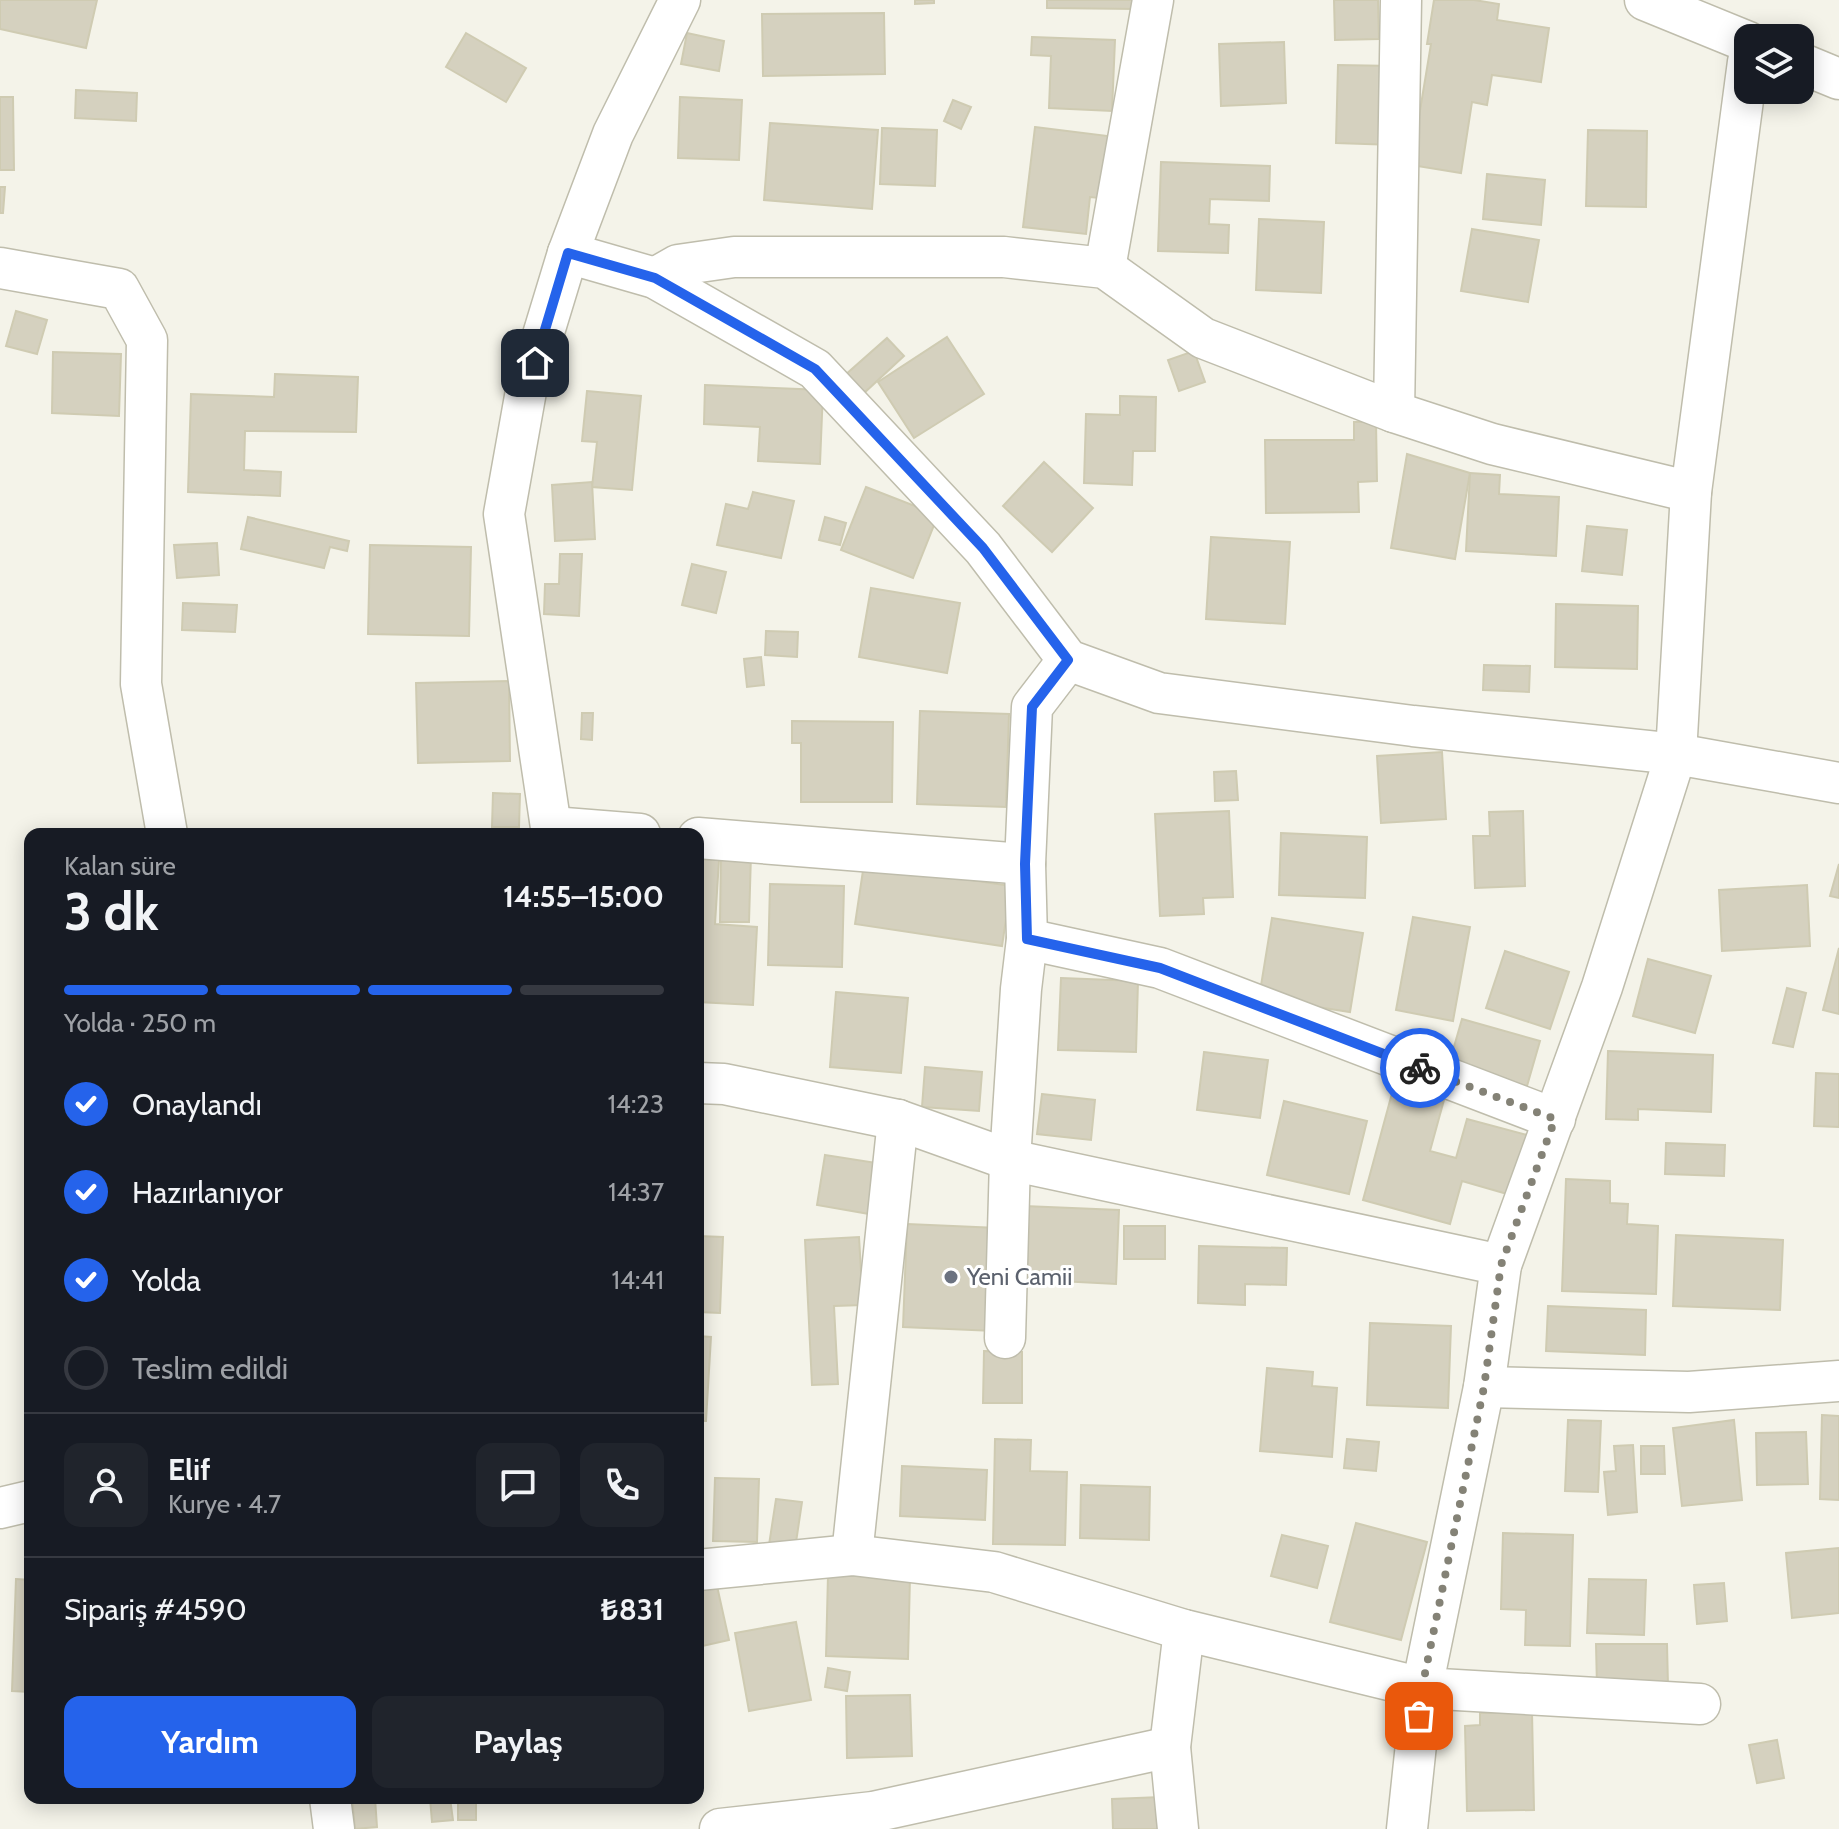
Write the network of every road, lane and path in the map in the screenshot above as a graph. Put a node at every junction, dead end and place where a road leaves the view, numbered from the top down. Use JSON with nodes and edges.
{"nodes":[{"id":1,"x":680,"y":0,"type":"edge"},
{"id":2,"x":1153,"y":0,"type":"edge"},
{"id":3,"x":1401,"y":0,"type":"edge"},
{"id":4,"x":1645,"y":0,"type":"edge"},
{"id":5,"x":1734,"y":36,"type":"edge"},
{"id":6,"x":1814,"y":69,"type":"edge"},
{"id":7,"x":1839,"y":79,"type":"edge"},
{"id":8,"x":1742,"y":104,"type":"edge"},
{"id":9,"x":568,"y":253,"type":"junction"},
{"id":10,"x":0,"y":268,"type":"edge"},
{"id":11,"x":1105,"y":268,"type":"junction"},
{"id":12,"x":655,"y":278,"type":"junction"},
{"id":13,"x":1394,"y":412,"type":"junction"},
{"id":14,"x":1691,"y":492,"type":"junction"},
{"id":15,"x":1068,"y":660,"type":"junction"},
{"id":16,"x":1676,"y":754,"type":"junction"},
{"id":17,"x":1839,"y":783,"type":"edge"},
{"id":18,"x":166,"y":828,"type":"edge"},
{"id":19,"x":552,"y":828,"type":"edge"},
{"id":20,"x":704,"y":838,"type":"edge"},
{"id":21,"x":1025,"y":864,"type":"junction"},
{"id":22,"x":1027,"y":939,"type":"junction"},
{"id":23,"x":704,"y":1083,"type":"edge"},
{"id":24,"x":1555,"y":1119,"type":"junction"},
{"id":25,"x":898,"y":1120,"type":"junction"},
{"id":26,"x":1010,"y":1160,"type":"junction"},
{"id":27,"x":1501,"y":1265,"type":"junction"},
{"id":28,"x":1005,"y":1338,"type":"dead end"},
{"id":29,"x":1839,"y":1381,"type":"edge"},
{"id":30,"x":1484,"y":1387,"type":"junction"},
{"id":31,"x":24,"y":1502,"type":"edge"},
{"id":32,"x":0,"y":1508,"type":"edge"},
{"id":33,"x":852,"y":1555,"type":"junction"},
{"id":34,"x":704,"y":1569,"type":"edge"},
{"id":35,"x":1184,"y":1630,"type":"junction"},
{"id":36,"x":1422,"y":1688,"type":"junction"},
{"id":37,"x":1700,"y":1704,"type":"dead end"},
{"id":38,"x":1170,"y":1747,"type":"junction"},
{"id":39,"x":331,"y":1804,"type":"edge"},
{"id":40,"x":334,"y":1829,"type":"edge"},
{"id":41,"x":720,"y":1829,"type":"edge"},
{"id":42,"x":1178,"y":1829,"type":"edge"},
{"id":43,"x":1407,"y":1829,"type":"edge"}],
"edges":[{"from":1,"to":9,"type":"street"},
{"from":2,"to":11,"type":"street"},
{"from":3,"to":13,"type":"street"},
{"from":4,"to":5,"type":"street"},
{"from":6,"to":7,"type":"street"},
{"from":8,"to":14,"type":"street"},
{"from":9,"to":12,"type":"street"},
{"from":9,"to":19,"type":"street"},
{"from":10,"to":18,"type":"street"},
{"from":11,"to":12,"type":"street"},
{"from":11,"to":13,"type":"street"},
{"from":12,"to":15,"type":"street"},
{"from":13,"to":14,"type":"street"},
{"from":14,"to":16,"type":"street"},
{"from":15,"to":16,"type":"street"},
{"from":15,"to":21,"type":"street"},
{"from":16,"to":17,"type":"street"},
{"from":16,"to":24,"type":"street"},
{"from":20,"to":21,"type":"street"},
{"from":21,"to":22,"type":"street"},
{"from":22,"to":24,"type":"street"},
{"from":22,"to":26,"type":"street"},
{"from":23,"to":25,"type":"street"},
{"from":24,"to":27,"type":"street"},
{"from":25,"to":26,"type":"street"},
{"from":25,"to":33,"type":"street"},
{"from":26,"to":27,"type":"street"},
{"from":26,"to":28,"type":"street"},
{"from":27,"to":30,"type":"street"},
{"from":29,"to":30,"type":"street"},
{"from":30,"to":36,"type":"street"},
{"from":31,"to":32,"type":"street"},
{"from":33,"to":34,"type":"street"},
{"from":33,"to":35,"type":"street"},
{"from":35,"to":36,"type":"street"},
{"from":35,"to":38,"type":"street"},
{"from":36,"to":37,"type":"street"},
{"from":36,"to":43,"type":"street"},
{"from":38,"to":41,"type":"street"},
{"from":38,"to":42,"type":"street"},
{"from":39,"to":40,"type":"street"}]}
